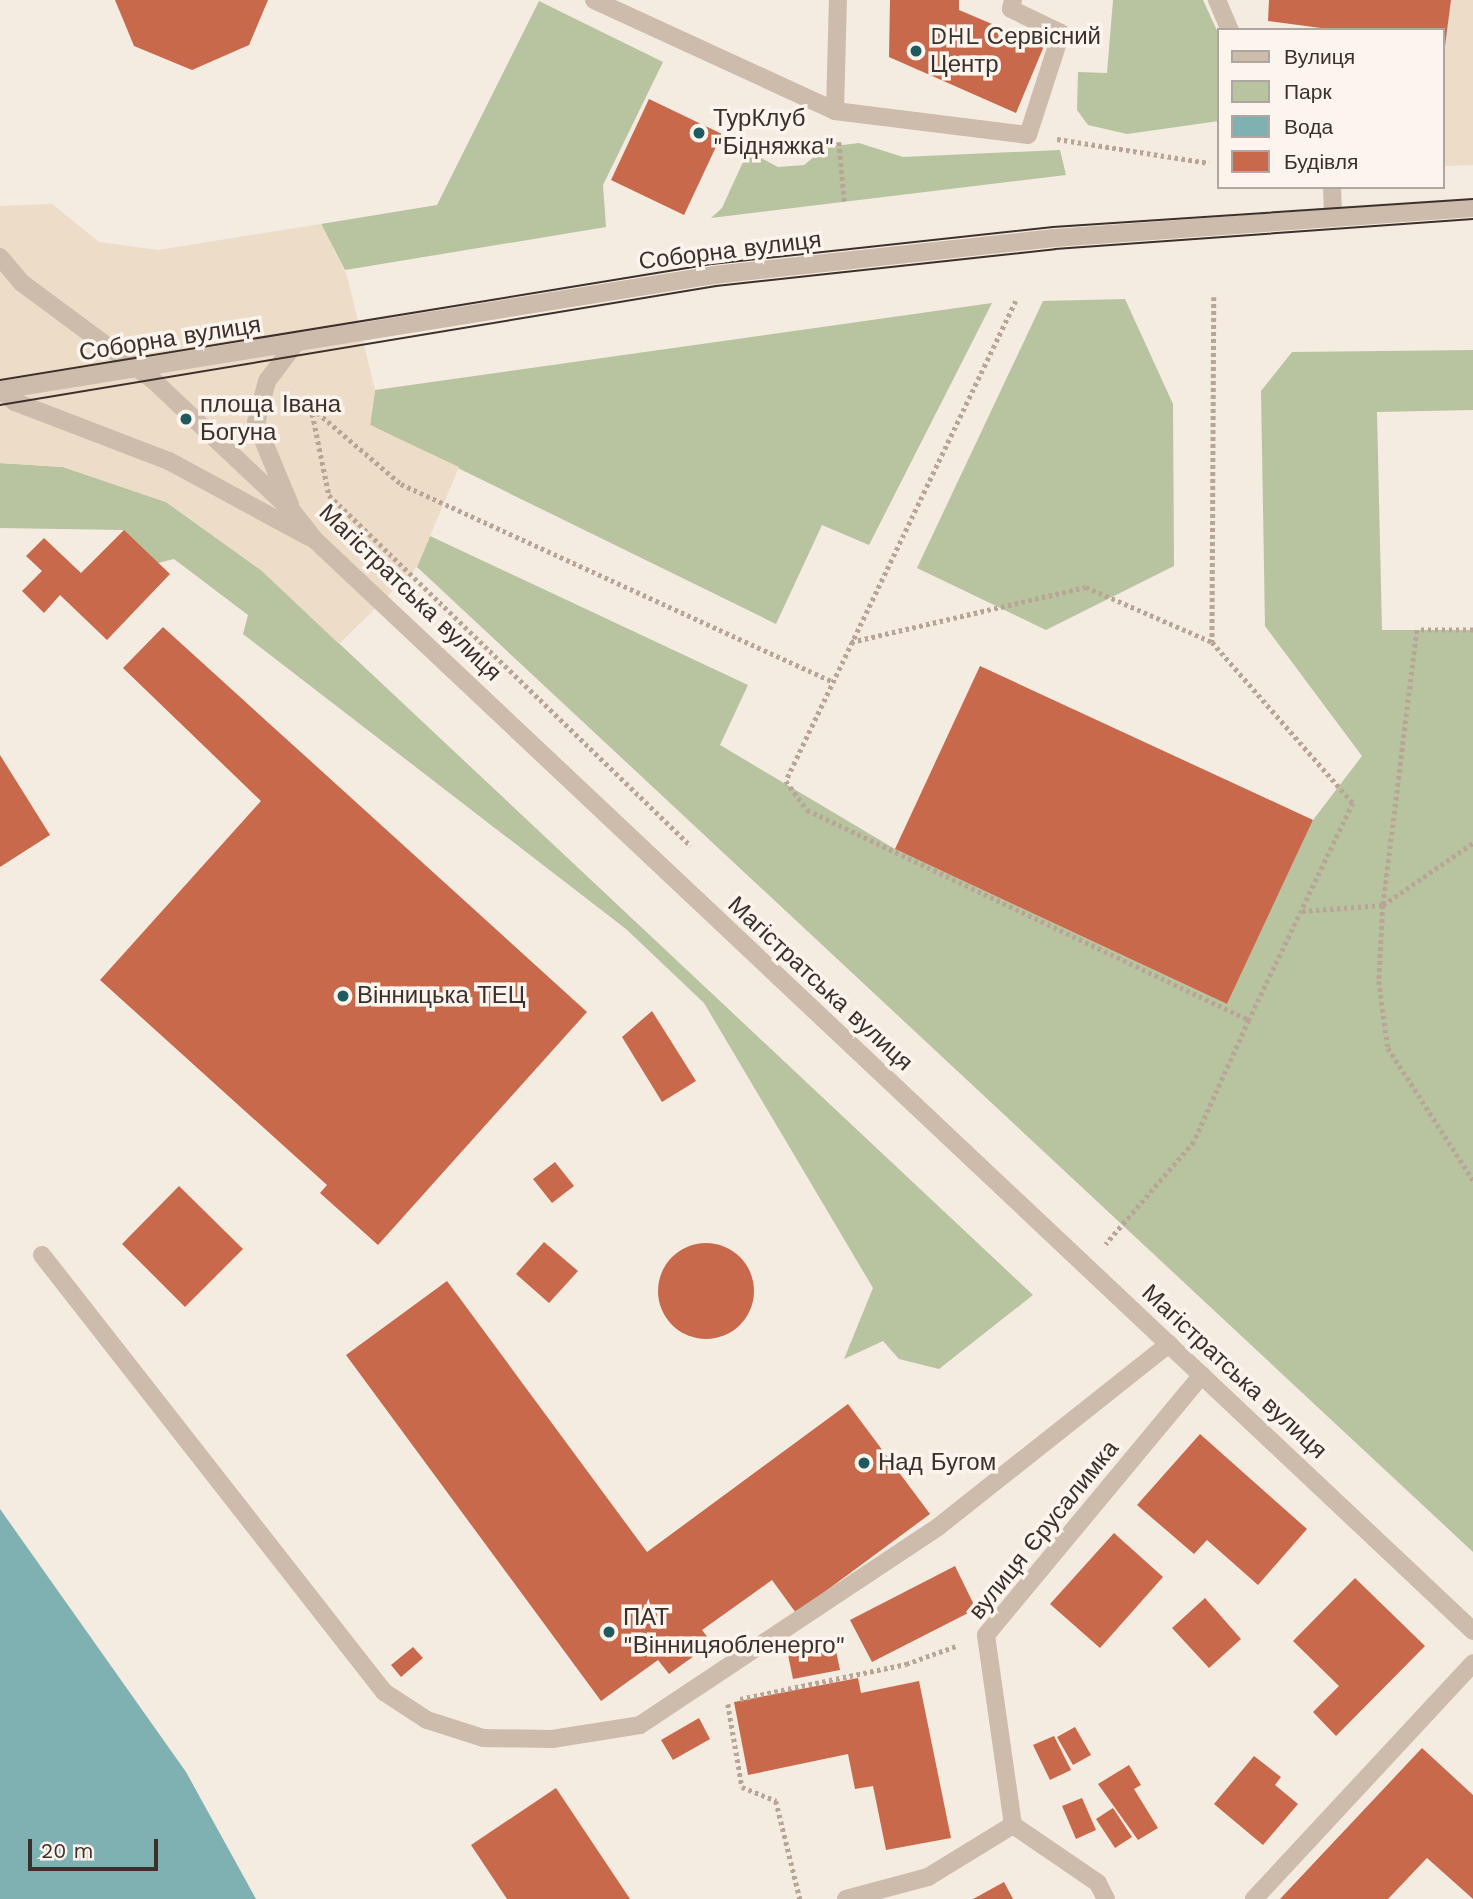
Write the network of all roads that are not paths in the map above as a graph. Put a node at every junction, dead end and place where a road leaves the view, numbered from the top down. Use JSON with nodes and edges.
{"nodes":[{"id":1,"x":594,"y":0,"type":"edge"},
{"id":2,"x":838,"y":0,"type":"edge"},
{"id":3,"x":1013,"y":0,"type":"edge"},
{"id":4,"x":1217,"y":0,"type":"edge"},
{"id":5,"x":1229,"y":28,"type":"edge"},
{"id":6,"x":835,"y":111,"type":"junction"},
{"id":7,"x":1332,"y":189,"type":"edge"},
{"id":8,"x":1473,"y":208,"type":"edge"},
{"id":9,"x":1332,"y":218,"type":"junction"},
{"id":10,"x":0,"y":257,"type":"edge"},
{"id":11,"x":296,"y":344,"type":"junction"},
{"id":12,"x":139,"y":368,"type":"junction"},
{"id":13,"x":0,"y":390,"type":"edge"},
{"id":14,"x":293,"y":512,"type":"junction"},
{"id":15,"x":315,"y":540,"type":"junction"},
{"id":16,"x":42,"y":1255,"type":"dead end"},
{"id":17,"x":1169,"y":1344,"type":"junction"},
{"id":18,"x":1202,"y":1375,"type":"junction"},
{"id":19,"x":1473,"y":1631,"type":"edge"},
{"id":20,"x":1473,"y":1663,"type":"edge"},
{"id":21,"x":1013,"y":1825,"type":"junction"},
{"id":22,"x":846,"y":1899,"type":"edge"},
{"id":23,"x":1106,"y":1899,"type":"edge"},
{"id":24,"x":1254,"y":1899,"type":"edge"}],
"edges":[{"from":1,"to":6,"type":"street"},
{"from":2,"to":6,"type":"street"},
{"from":3,"to":6,"type":"street"},
{"from":4,"to":5,"type":"street"},
{"from":7,"to":9,"type":"street"},
{"from":8,"to":9,"type":"street","name":"Соборна вулиця"},
{"from":9,"to":11,"type":"street","name":"Соборна вулиця"},
{"from":10,"to":12,"type":"street","name":"Магістратська вулиця"},
{"from":11,"to":12,"type":"street","name":"Соборна вулиця"},
{"from":11,"to":14,"type":"street"},
{"from":12,"to":13,"type":"street","name":"Соборна вулиця"},
{"from":12,"to":14,"type":"street","name":"Магістратська вулиця"},
{"from":13,"to":15,"type":"street"},
{"from":14,"to":15,"type":"street","name":"Магістратська вулиця"},
{"from":15,"to":17,"type":"street","name":"Магістратська вулиця"},
{"from":16,"to":17,"type":"street"},
{"from":17,"to":18,"type":"street","name":"Магістратська вулиця"},
{"from":18,"to":19,"type":"street","name":"Магістратська вулиця"},
{"from":18,"to":21,"type":"street","name":"вулиця Єрусалимка"},
{"from":20,"to":24,"type":"street"},
{"from":21,"to":22,"type":"street"},
{"from":21,"to":23,"type":"street"}]}
